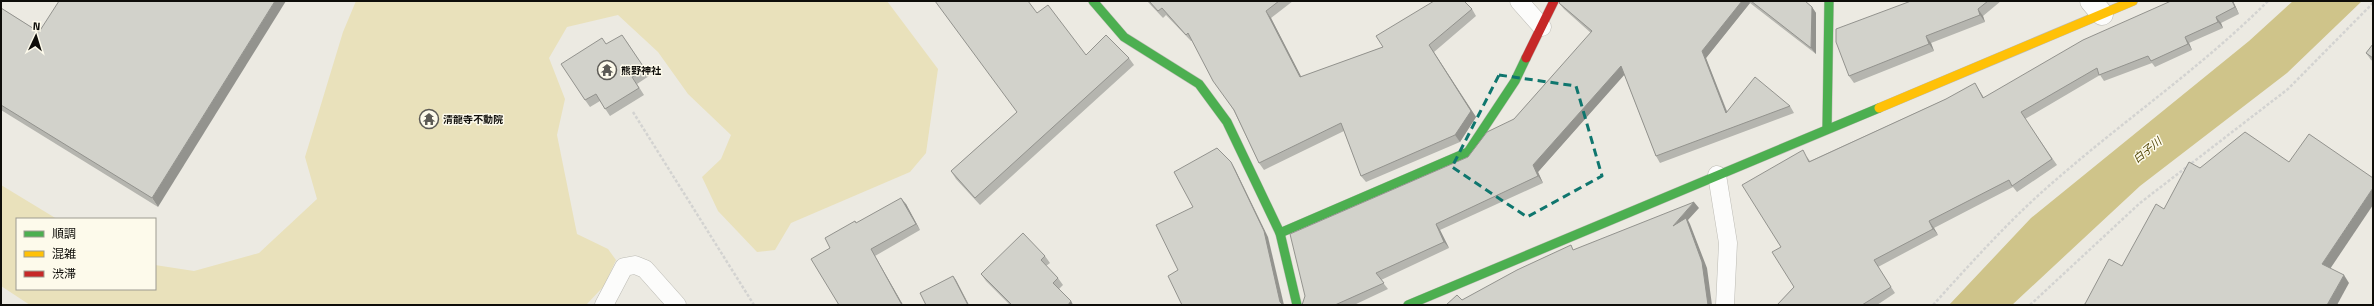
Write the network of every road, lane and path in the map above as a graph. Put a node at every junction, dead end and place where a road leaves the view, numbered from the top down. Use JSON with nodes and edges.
{"nodes":[{"id":1,"x":1093,"y":1,"type":"edge"},
{"id":2,"x":1519,"y":1,"type":"edge"},
{"id":3,"x":1554,"y":1,"type":"edge"},
{"id":4,"x":1828,"y":1,"type":"edge"},
{"id":5,"x":2133,"y":1,"type":"edge"},
{"id":6,"x":2268,"y":1,"type":"edge"},
{"id":7,"x":2373,"y":3,"type":"edge"},
{"id":8,"x":2097,"y":8,"type":"edge"},
{"id":9,"x":1542,"y":27,"type":"junction"},
{"id":10,"x":633,"y":112,"type":"dead end"},
{"id":11,"x":1827,"y":129,"type":"junction"},
{"id":12,"x":1717,"y":175,"type":"junction"},
{"id":13,"x":1280,"y":234,"type":"junction"},
{"id":14,"x":604,"y":305,"type":"edge"},
{"id":15,"x":677,"y":305,"type":"edge"},
{"id":16,"x":754,"y":305,"type":"edge"},
{"id":17,"x":1297,"y":305,"type":"edge"},
{"id":18,"x":1408,"y":305,"type":"edge"},
{"id":19,"x":1725,"y":305,"type":"edge"},
{"id":20,"x":1933,"y":305,"type":"edge"},
{"id":21,"x":2030,"y":305,"type":"edge"}],
"edges":[{"from":1,"to":13,"type":"street"},
{"from":2,"to":9,"type":"lane"},
{"from":3,"to":9,"type":"street"},
{"from":4,"to":11,"type":"street"},
{"from":5,"to":8,"type":"street"},
{"from":6,"to":20,"type":"path"},
{"from":7,"to":21,"type":"path"},
{"from":8,"to":11,"type":"street"},
{"from":9,"to":13,"type":"street"},
{"from":10,"to":16,"type":"path"},
{"from":11,"to":12,"type":"street"},
{"from":12,"to":18,"type":"street"},
{"from":12,"to":19,"type":"lane"},
{"from":13,"to":17,"type":"street"},
{"from":14,"to":15,"type":"lane"}]}
